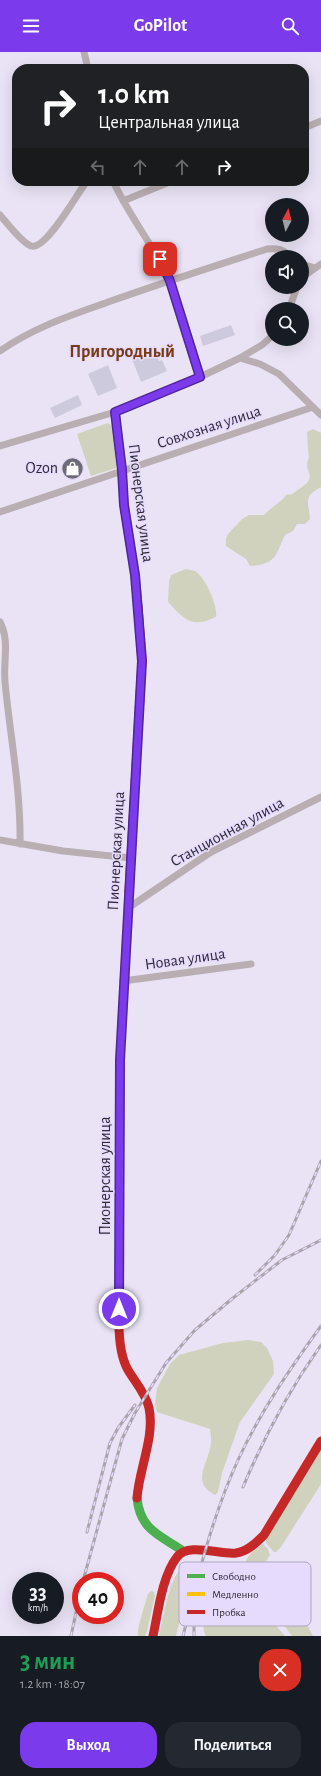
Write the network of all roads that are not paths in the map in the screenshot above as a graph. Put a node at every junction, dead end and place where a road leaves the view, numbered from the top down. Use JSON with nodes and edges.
{"nodes":[{"id":1,"x":84,"y":52,"type":"edge"},
{"id":2,"x":87,"y":64,"type":"edge"},
{"id":3,"x":321,"y":121,"type":"edge"},
{"id":4,"x":309,"y":126,"type":"edge"},
{"id":5,"x":83,"y":186,"type":"edge"},
{"id":6,"x":116,"y":186,"type":"edge"},
{"id":7,"x":160,"y":186,"type":"edge"},
{"id":8,"x":123,"y":201,"type":"junction"},
{"id":9,"x":0,"y":215,"type":"edge"},
{"id":10,"x":282,"y":250,"type":"edge"},
{"id":11,"x":318,"y":266,"type":"edge"},
{"id":12,"x":309,"y":273,"type":"edge"},
{"id":13,"x":170,"y":281,"type":"junction"},
{"id":14,"x":265,"y":342,"type":"edge"},
{"id":15,"x":0,"y":351,"type":"edge"},
{"id":16,"x":240,"y":358,"type":"junction"},
{"id":17,"x":200,"y":377,"type":"junction"},
{"id":18,"x":313,"y":407,"type":"junction"},
{"id":19,"x":115,"y":412,"type":"junction"},
{"id":20,"x":321,"y":415,"type":"edge"},
{"id":21,"x":0,"y":446,"type":"edge"},
{"id":22,"x":122,"y":470,"type":"junction"},
{"id":23,"x":0,"y":512,"type":"edge"},
{"id":24,"x":0,"y":622,"type":"edge"},
{"id":25,"x":321,"y":796,"type":"edge"},
{"id":26,"x":0,"y":840,"type":"edge"},
{"id":27,"x":20,"y":844,"type":"junction"},
{"id":28,"x":131,"y":858,"type":"junction"},
{"id":29,"x":128,"y":908,"type":"junction"},
{"id":30,"x":251,"y":964,"type":"dead end"},
{"id":31,"x":124,"y":980,"type":"junction"},
{"id":32,"x":321,"y":1441,"type":"edge"},
{"id":33,"x":183,"y":1551,"type":"junction"},
{"id":34,"x":153,"y":1636,"type":"edge"}],
"edges":[{"from":1,"to":2,"type":"street"},
{"from":3,"to":4,"type":"street"},
{"from":5,"to":9,"type":"street"},
{"from":6,"to":8,"type":"street"},
{"from":7,"to":8,"type":"street"},
{"from":8,"to":13,"type":"street"},
{"from":10,"to":13,"type":"street"},
{"from":11,"to":12,"type":"street"},
{"from":13,"to":15,"type":"street"},
{"from":13,"to":17,"type":"street"},
{"from":14,"to":16,"type":"street"},
{"from":16,"to":17,"type":"street"},
{"from":16,"to":18,"type":"street"},
{"from":17,"to":19,"type":"street"},
{"from":18,"to":20,"type":"street"},
{"from":18,"to":22,"type":"street","name":"Совхозная улица"},
{"from":19,"to":21,"type":"street"},
{"from":19,"to":22,"type":"street","name":"Пионерская улица"},
{"from":22,"to":23,"type":"street","name":"Совхозная улица"},
{"from":22,"to":28,"type":"street","name":"Пионерская улица"},
{"from":24,"to":27,"type":"street"},
{"from":25,"to":29,"type":"street","name":"Станционная улица"},
{"from":26,"to":27,"type":"street"},
{"from":27,"to":28,"type":"street"},
{"from":28,"to":29,"type":"street","name":"Пионерская улица"},
{"from":29,"to":31,"type":"street","name":"Пионерская улица"},
{"from":30,"to":31,"type":"street","name":"Новая улица"},
{"from":31,"to":33,"type":"street","name":"Пионерская улица"},
{"from":32,"to":33,"type":"street"},
{"from":33,"to":34,"type":"street"}]}
